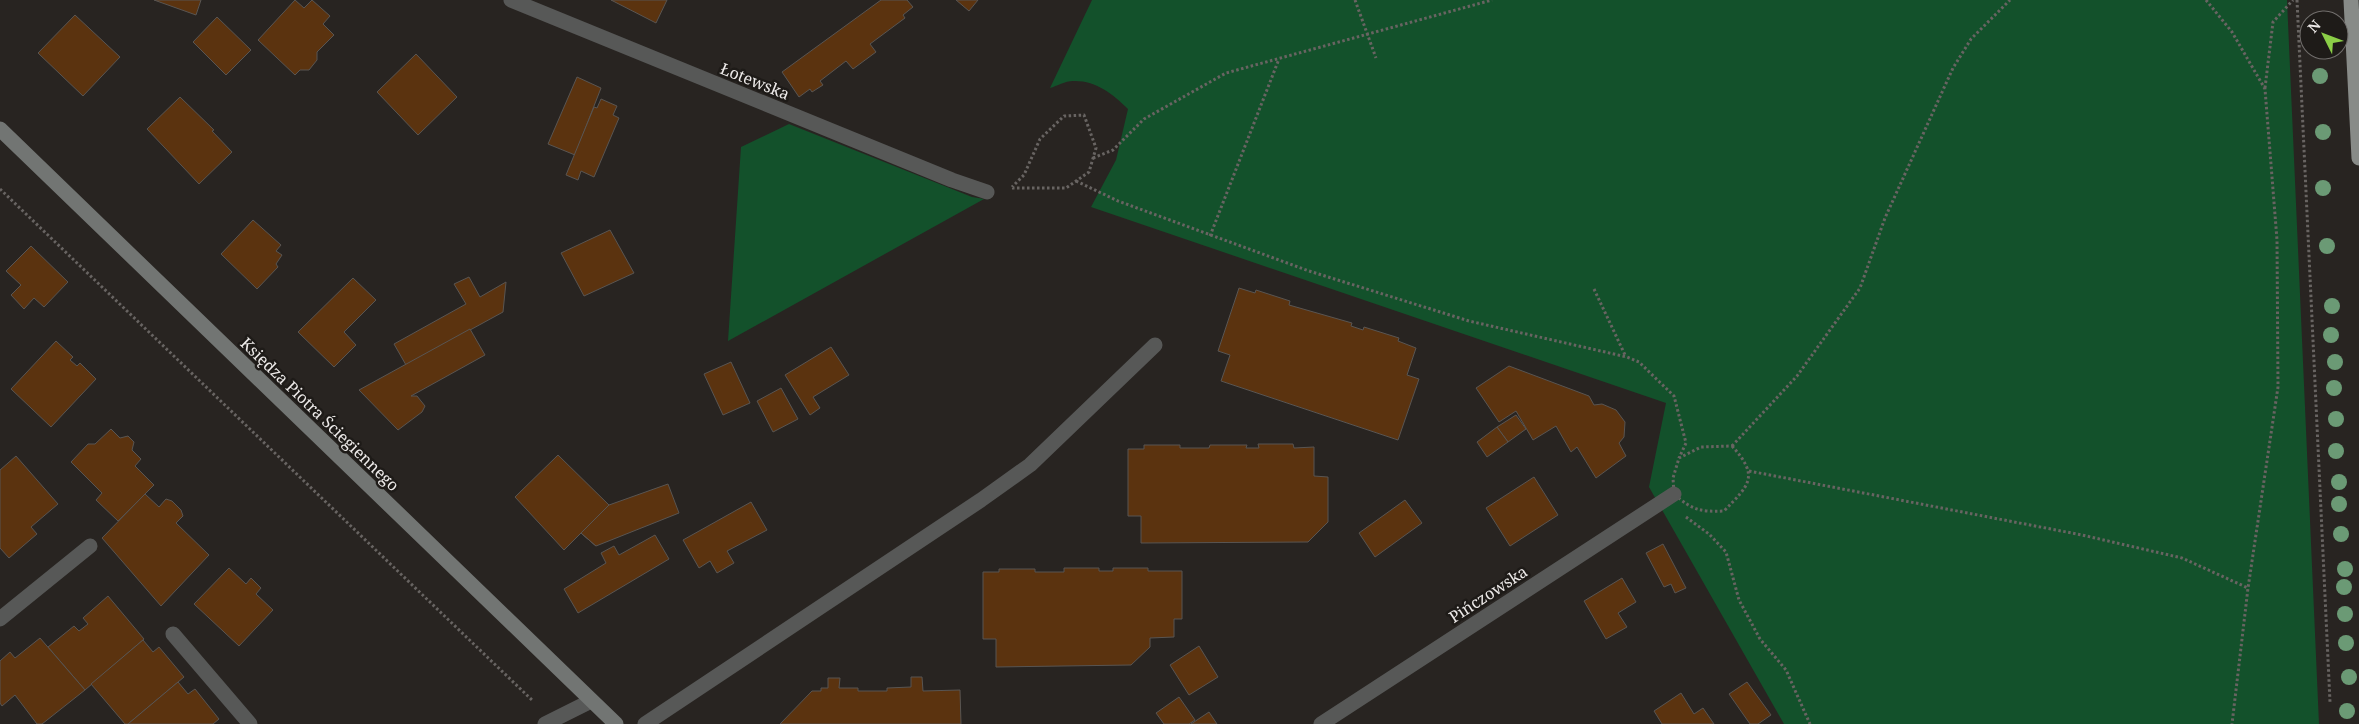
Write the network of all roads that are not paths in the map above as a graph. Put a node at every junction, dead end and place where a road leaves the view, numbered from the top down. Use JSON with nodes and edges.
{"nodes":[{"id":1,"x":511,"y":0,"type":"edge"},
{"id":2,"x":2351,"y":0,"type":"edge"},
{"id":3,"x":0,"y":129,"type":"edge"},
{"id":4,"x":2359,"y":158,"type":"edge"},
{"id":5,"x":987,"y":192,"type":"road end"},
{"id":6,"x":1155,"y":345,"type":"dead end"},
{"id":7,"x":1668,"y":497,"type":"road end"},
{"id":8,"x":90,"y":546,"type":"dead end"},
{"id":9,"x":0,"y":619,"type":"edge"},
{"id":10,"x":173,"y":634,"type":"dead end"},
{"id":11,"x":591,"y":701,"type":"junction"},
{"id":12,"x":549,"y":722,"type":"edge"},
{"id":13,"x":250,"y":724,"type":"edge"},
{"id":14,"x":616,"y":724,"type":"edge"},
{"id":15,"x":645,"y":724,"type":"edge"},
{"id":16,"x":1321,"y":724,"type":"edge"}],
"edges":[{"from":1,"to":5,"type":"street","name":"Łotewska"},
{"from":2,"to":4,"type":"main road"},
{"from":3,"to":11,"type":"street","name":"Księdza Piotra Ściegiennego"},
{"from":6,"to":15,"type":"street"},
{"from":7,"to":16,"type":"street","name":"Pińczowska"},
{"from":8,"to":9,"type":"street"},
{"from":10,"to":13,"type":"street"},
{"from":11,"to":12,"type":"street"},
{"from":11,"to":14,"type":"street","name":"Księdza Piotra Ściegiennego"}]}
